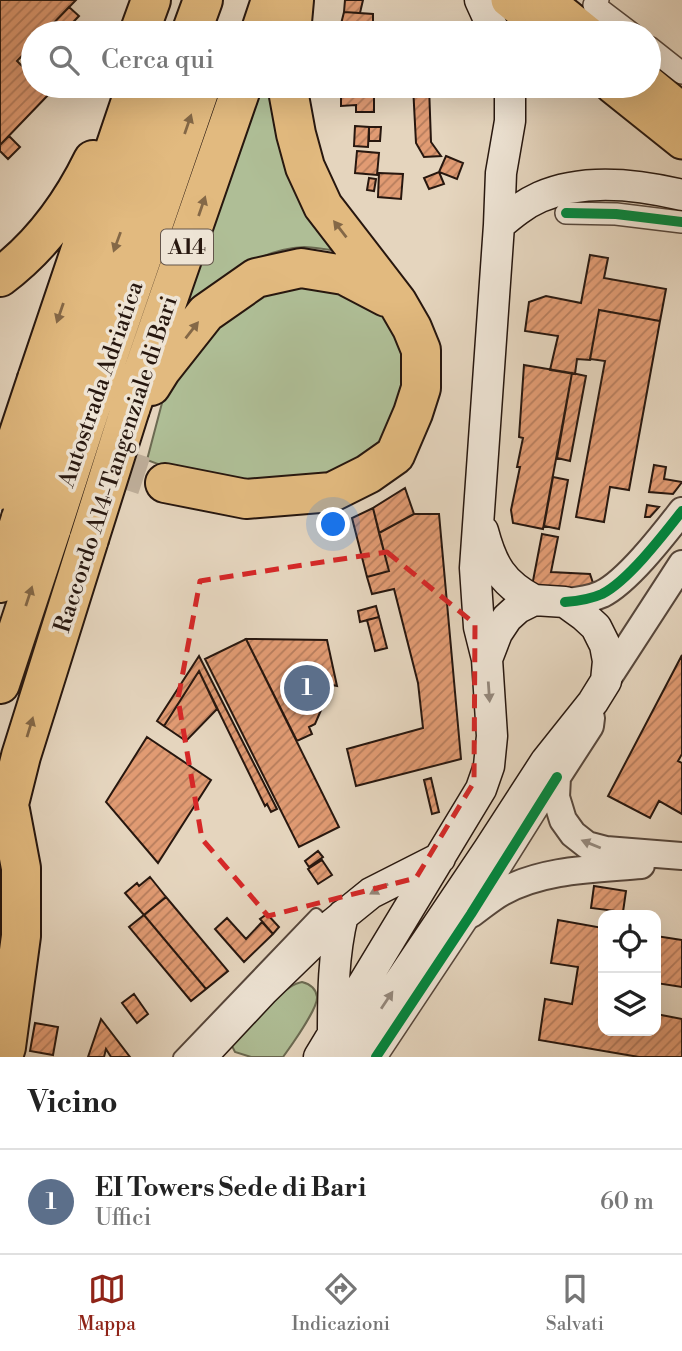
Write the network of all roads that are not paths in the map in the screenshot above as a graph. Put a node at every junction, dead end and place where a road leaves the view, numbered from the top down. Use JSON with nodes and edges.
{"nodes":[{"id":1,"x":151,"y":0,"type":"edge"},
{"id":2,"x":165,"y":0,"type":"edge"},
{"id":3,"x":203,"y":0,"type":"edge"},
{"id":4,"x":231,"y":0,"type":"edge"},
{"id":5,"x":271,"y":0,"type":"edge"},
{"id":6,"x":293,"y":0,"type":"edge"},
{"id":7,"x":480,"y":0,"type":"edge"},
{"id":8,"x":508,"y":0,"type":"edge"},
{"id":9,"x":547,"y":0,"type":"edge"},
{"id":10,"x":598,"y":0,"type":"edge"},
{"id":11,"x":143,"y":21,"type":"edge"},
{"id":12,"x":158,"y":21,"type":"edge"},
{"id":13,"x":195,"y":21,"type":"edge"},
{"id":14,"x":223,"y":21,"type":"edge"},
{"id":15,"x":264,"y":21,"type":"edge"},
{"id":16,"x":292,"y":21,"type":"edge"},
{"id":17,"x":490,"y":21,"type":"edge"},
{"id":18,"x":534,"y":21,"type":"edge"},
{"id":19,"x":573,"y":21,"type":"edge"},
{"id":20,"x":615,"y":21,"type":"edge"},
{"id":21,"x":661,"y":56,"type":"edge"},
{"id":22,"x":682,"y":72,"type":"edge"},
{"id":23,"x":661,"y":93,"type":"edge"},
{"id":24,"x":117,"y":98,"type":"edge"},
{"id":25,"x":133,"y":98,"type":"edge"},
{"id":26,"x":169,"y":98,"type":"edge"},
{"id":27,"x":196,"y":98,"type":"edge"},
{"id":28,"x":239,"y":98,"type":"edge"},
{"id":29,"x":289,"y":98,"type":"edge"},
{"id":30,"x":510,"y":98,"type":"edge"},
{"id":31,"x":627,"y":98,"type":"edge"},
{"id":32,"x":682,"y":110,"type":"edge"},
{"id":33,"x":682,"y":142,"type":"edge"},
{"id":34,"x":682,"y":195,"type":"edge"},
{"id":35,"x":589,"y":200,"type":"junction"},
{"id":36,"x":566,"y":213,"type":"dead end"},
{"id":37,"x":682,"y":222,"type":"edge"},
{"id":38,"x":499,"y":225,"type":"junction"},
{"id":39,"x":0,"y":278,"type":"edge"},
{"id":40,"x":397,"y":302,"type":"junction"},
{"id":41,"x":65,"y":388,"type":"junction"},
{"id":42,"x":132,"y":405,"type":"junction"},
{"id":43,"x":165,"y":483,"type":"tunnel mouth"},
{"id":44,"x":682,"y":511,"type":"edge"},
{"id":45,"x":24,"y":512,"type":"edge"},
{"id":46,"x":479,"y":513,"type":"junction"},
{"id":47,"x":682,"y":564,"type":"edge"},
{"id":48,"x":0,"y":583,"type":"edge"},
{"id":49,"x":534,"y":600,"type":"junction"},
{"id":50,"x":565,"y":603,"type":"junction"},
{"id":51,"x":487,"y":659,"type":"junction"},
{"id":52,"x":0,"y":684,"type":"edge"},
{"id":53,"x":600,"y":692,"type":"junction"},
{"id":54,"x":557,"y":777,"type":"junction"},
{"id":55,"x":4,"y":823,"type":"edge"},
{"id":56,"x":440,"y":858,"type":"junction"},
{"id":57,"x":682,"y":858,"type":"edge"},
{"id":58,"x":471,"y":914,"type":"junction"},
{"id":59,"x":336,"y":921,"type":"junction"},
{"id":60,"x":10,"y":1016,"type":"junction"},
{"id":61,"x":334,"y":1050,"type":"edge"},
{"id":62,"x":3,"y":1057,"type":"edge"},
{"id":63,"x":23,"y":1057,"type":"edge"},
{"id":64,"x":179,"y":1057,"type":"edge"},
{"id":65,"x":201,"y":1057,"type":"edge"},
{"id":66,"x":376,"y":1057,"type":"edge"}],
"edges":[{"from":1,"to":11,"type":"highway"},
{"from":2,"to":12,"type":"highway"},
{"from":3,"to":13,"type":"highway"},
{"from":4,"to":14,"type":"highway"},
{"from":5,"to":15,"type":"highway"},
{"from":6,"to":16,"type":"highway"},
{"from":7,"to":17,"type":"main road"},
{"from":8,"to":18,"type":"main road"},
{"from":9,"to":19,"type":"main road"},
{"from":10,"to":20,"type":"street"},
{"from":21,"to":22,"type":"street"},
{"from":23,"to":32,"type":"main road"},
{"from":24,"to":39,"type":"highway"},
{"from":25,"to":41,"type":"highway","number":"A14","one_way":true},
{"from":26,"to":41,"type":"highway","name":"Autostrada Adriatica","number":"A14","one_way":true},
{"from":41,"to":27,"type":"highway","name":"Autostrada Adriatica","number":"A14","one_way":true},
{"from":42,"to":28,"type":"highway","name":"Raccordo A14-Tangenziale di Bari","number":"A14","one_way":true},
{"from":40,"to":29,"type":"highway","one_way":true},
{"from":30,"to":38,"type":"main road"},
{"from":31,"to":33,"type":"main road"},
{"from":34,"to":35,"type":"main road"},
{"from":35,"to":36,"type":"street"},
{"from":35,"to":37,"type":"street"},
{"from":35,"to":38,"type":"main road"},
{"from":38,"to":46,"type":"main road"},
{"from":42,"to":40,"type":"highway","one_way":true},
{"from":40,"to":43,"type":"highway"},
{"from":41,"to":45,"type":"highway","name":"Autostrada Adriatica","number":"A14","bridge":true},
{"from":55,"to":42,"type":"highway","name":"Raccordo A14-Tangenziale di Bari","number":"A14","one_way":true,"bridge":true},
{"from":44,"to":50,"type":"street"},
{"from":45,"to":48,"type":"highway","name":"Autostrada Adriatica","number":"A14"},
{"from":52,"to":45,"type":"highway","name":"Autostrada Adriatica","number":"A14","one_way":true},
{"from":46,"to":49,"type":"main road"},
{"from":46,"to":51,"type":"main road"},
{"from":47,"to":53,"type":"street"},
{"from":49,"to":50,"type":"main road"},
{"from":49,"to":51,"type":"main road"},
{"from":50,"to":53,"type":"main road"},
{"from":51,"to":56,"type":"main road","one_way":true},
{"from":53,"to":54,"type":"street"},
{"from":61,"to":53,"type":"main road","one_way":true},
{"from":57,"to":54,"type":"street","one_way":true},
{"from":54,"to":58,"type":"street"},
{"from":55,"to":60,"type":"highway","name":"Raccordo A14-Tangenziale di Bari","number":"A14"},
{"from":56,"to":59,"type":"main road","one_way":true},
{"from":56,"to":61,"type":"main road"},
{"from":57,"to":58,"type":"street"},
{"from":58,"to":66,"type":"street"},
{"from":59,"to":61,"type":"main road"},
{"from":59,"to":64,"type":"lane"},
{"from":59,"to":65,"type":"main road"},
{"from":60,"to":62,"type":"highway","name":"Raccordo A14-Tangenziale di Bari","number":"A14"},
{"from":60,"to":63,"type":"highway","name":"Raccordo A14-Tangenziale di Bari","number":"A14"}]}
